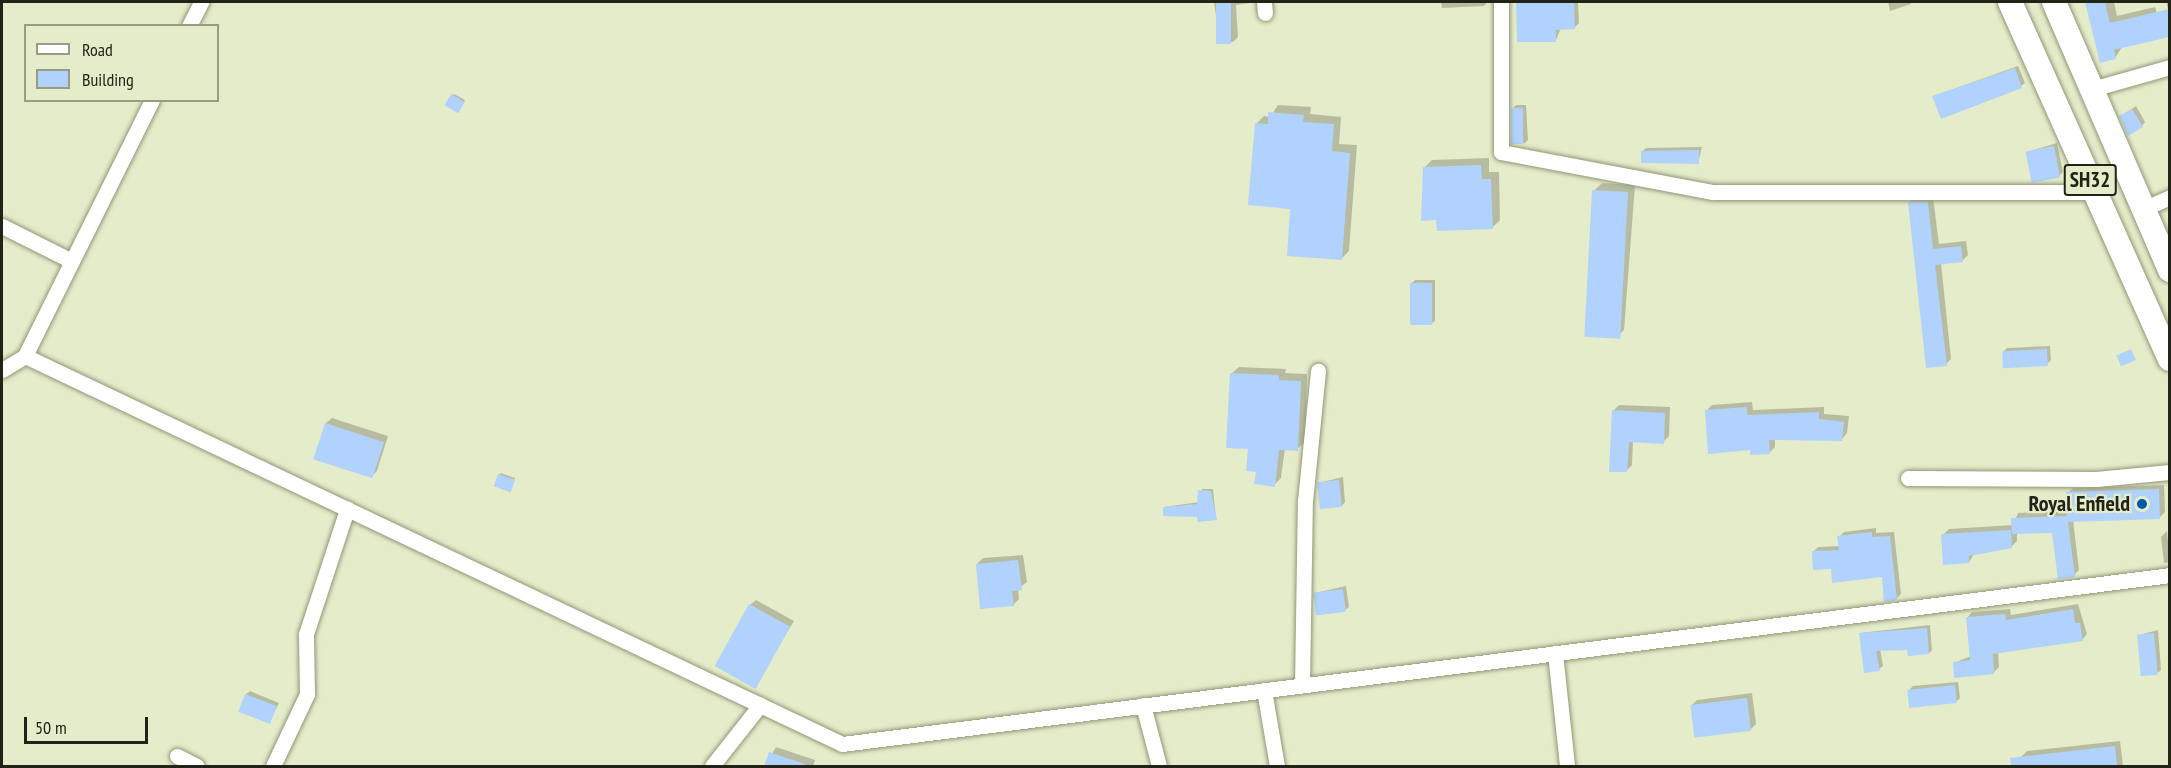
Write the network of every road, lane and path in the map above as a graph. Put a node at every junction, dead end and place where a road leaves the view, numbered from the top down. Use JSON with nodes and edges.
{"nodes":[{"id":1,"x":201,"y":2,"type":"edge"},
{"id":2,"x":1501,"y":2,"type":"edge"},
{"id":3,"x":2010,"y":2,"type":"edge"},
{"id":4,"x":2054,"y":2,"type":"edge"},
{"id":5,"x":190,"y":24,"type":"edge"},
{"id":6,"x":2169,"y":67,"type":"edge"},
{"id":7,"x":2092,"y":88,"type":"junction"},
{"id":8,"x":151,"y":102,"type":"edge"},
{"id":9,"x":2096,"y":192,"type":"junction"},
{"id":10,"x":2169,"y":197,"type":"edge"},
{"id":11,"x":2143,"y":208,"type":"junction"},
{"id":12,"x":2,"y":226,"type":"edge"},
{"id":13,"x":72,"y":261,"type":"junction"},
{"id":14,"x":2169,"y":270,"type":"edge"},
{"id":15,"x":25,"y":356,"type":"junction"},
{"id":16,"x":2169,"y":359,"type":"edge"},
{"id":17,"x":2,"y":370,"type":"edge"},
{"id":18,"x":1318,"y":371,"type":"dead end"},
{"id":19,"x":2169,"y":472,"type":"edge"},
{"id":20,"x":1908,"y":478,"type":"dead end"},
{"id":21,"x":347,"y":509,"type":"junction"},
{"id":22,"x":2169,"y":575,"type":"edge"},
{"id":23,"x":1555,"y":653,"type":"junction"},
{"id":24,"x":1302,"y":685,"type":"junction"},
{"id":25,"x":1264,"y":690,"type":"junction"},
{"id":26,"x":760,"y":705,"type":"junction"},
{"id":27,"x":1143,"y":705,"type":"junction"},
{"id":28,"x":177,"y":756,"type":"dead end"},
{"id":29,"x":197,"y":766,"type":"edge"},
{"id":30,"x":273,"y":766,"type":"edge"},
{"id":31,"x":712,"y":766,"type":"edge"},
{"id":32,"x":1159,"y":766,"type":"edge"},
{"id":33,"x":1277,"y":766,"type":"edge"},
{"id":34,"x":1567,"y":766,"type":"edge"}],
"edges":[{"from":1,"to":5,"type":"street"},
{"from":2,"to":9,"type":"street"},
{"from":3,"to":9,"type":"main road","number":"SH32"},
{"from":4,"to":7,"type":"main road","number":"SH32"},
{"from":6,"to":7,"type":"street"},
{"from":7,"to":11,"type":"main road","number":"SH32"},
{"from":8,"to":13,"type":"street"},
{"from":9,"to":16,"type":"main road","number":"SH32"},
{"from":10,"to":11,"type":"street"},
{"from":11,"to":14,"type":"main road","number":"SH32"},
{"from":12,"to":13,"type":"street"},
{"from":13,"to":15,"type":"street"},
{"from":15,"to":17,"type":"street"},
{"from":15,"to":21,"type":"street"},
{"from":18,"to":24,"type":"street"},
{"from":19,"to":20,"type":"street"},
{"from":21,"to":26,"type":"street"},
{"from":21,"to":30,"type":"street"},
{"from":22,"to":23,"type":"street"},
{"from":23,"to":24,"type":"street"},
{"from":23,"to":34,"type":"street"},
{"from":24,"to":25,"type":"street"},
{"from":25,"to":27,"type":"street"},
{"from":25,"to":33,"type":"street"},
{"from":26,"to":27,"type":"street"},
{"from":26,"to":31,"type":"street"},
{"from":27,"to":32,"type":"street"},
{"from":28,"to":29,"type":"street"}]}
